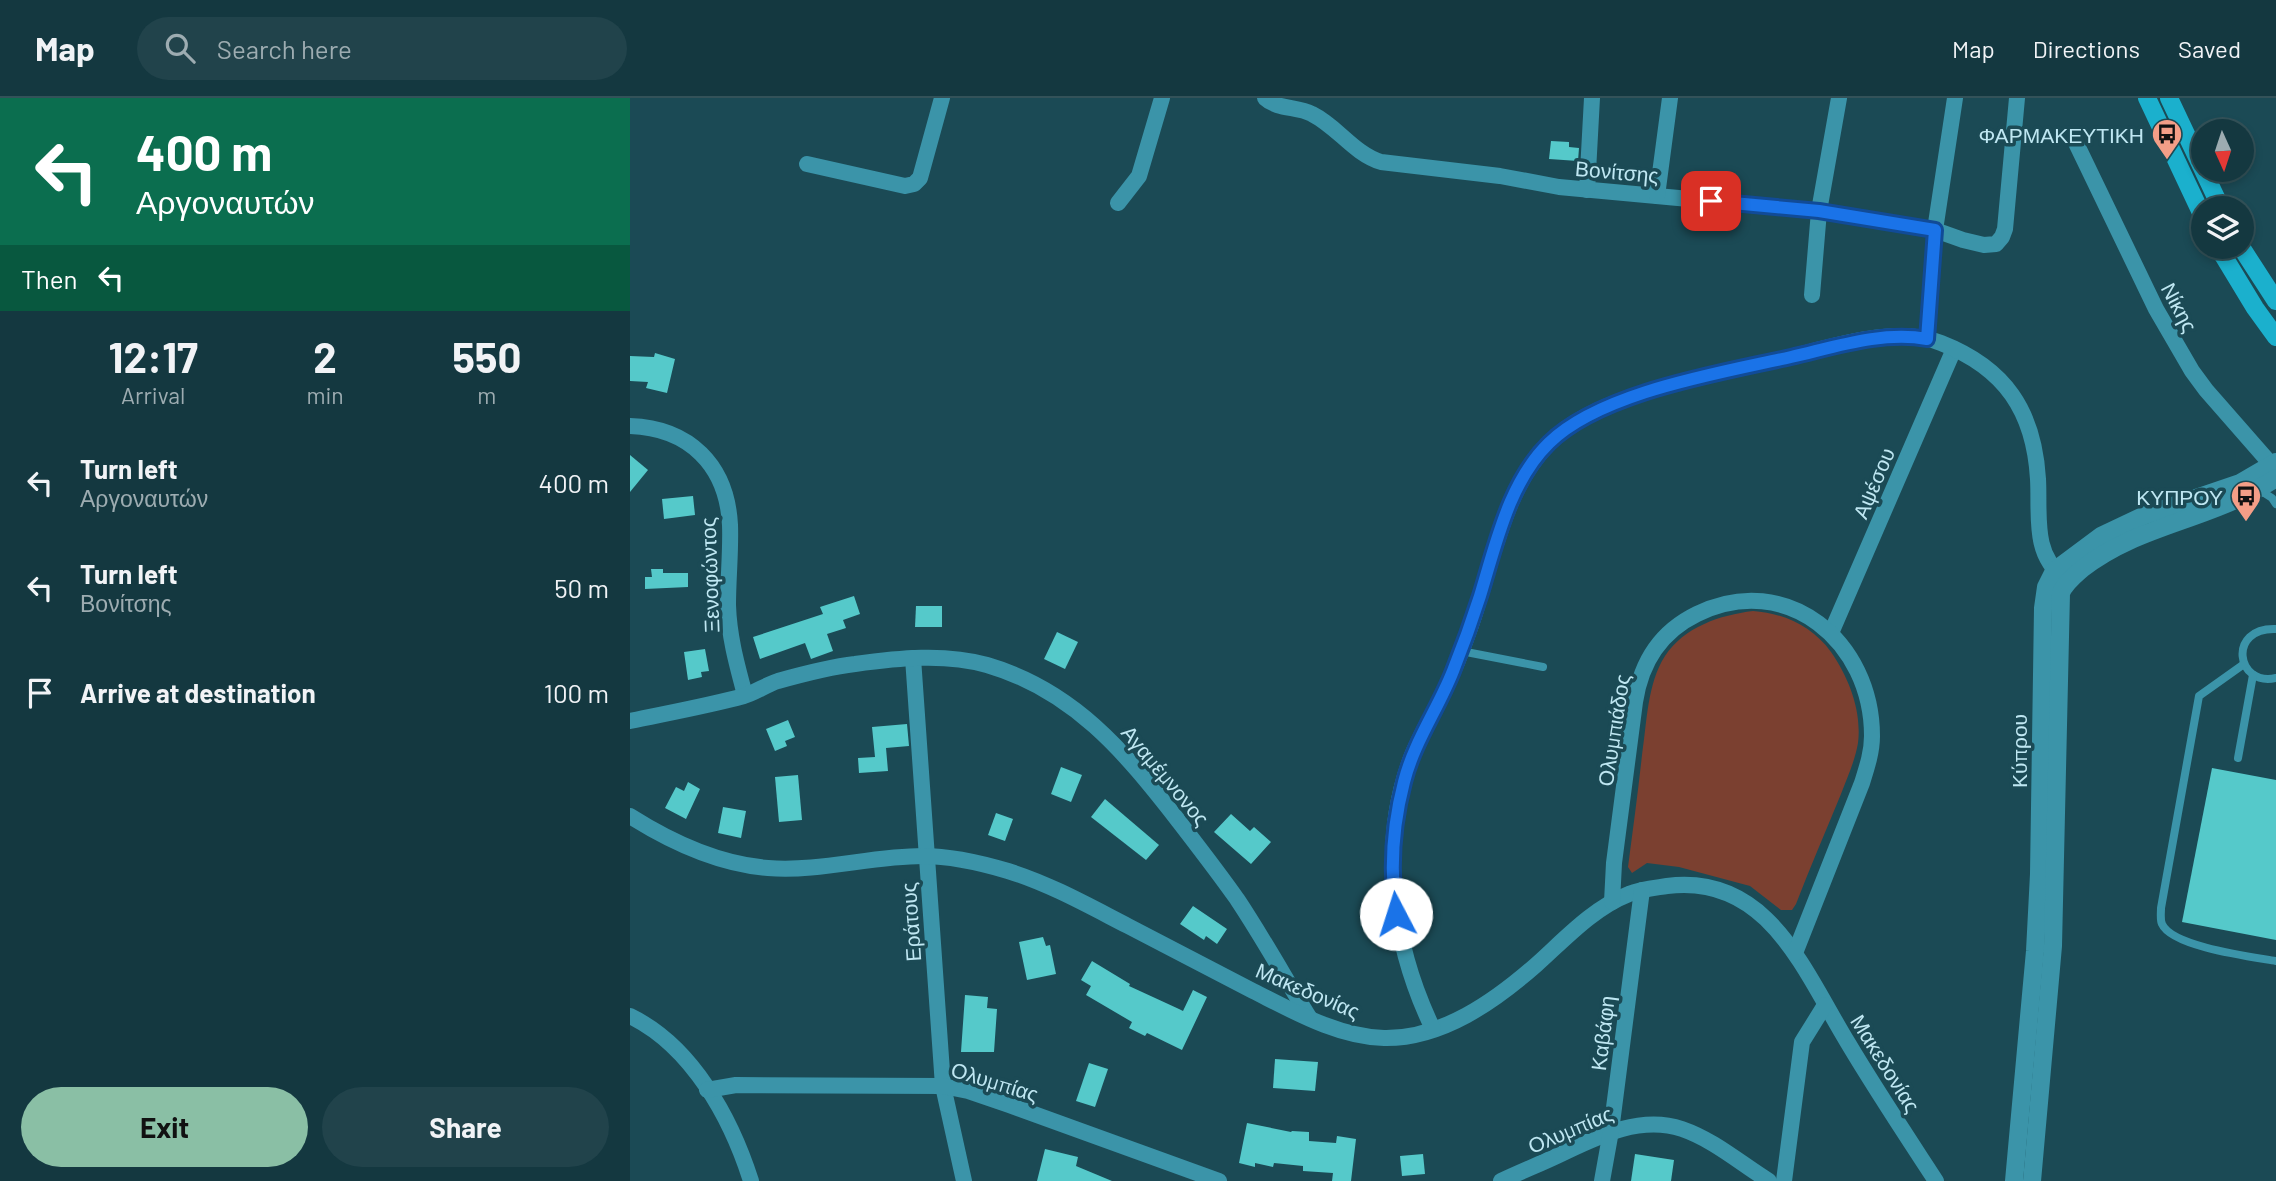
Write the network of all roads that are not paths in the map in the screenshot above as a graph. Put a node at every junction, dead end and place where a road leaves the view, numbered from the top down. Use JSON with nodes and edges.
{"nodes":[{"id":1,"x":942,"y":98,"type":"edge"},
{"id":2,"x":1162,"y":98,"type":"edge"},
{"id":3,"x":1265,"y":98,"type":"edge"},
{"id":4,"x":1592,"y":98,"type":"edge"},
{"id":5,"x":1670,"y":98,"type":"edge"},
{"id":6,"x":1839,"y":98,"type":"edge"},
{"id":7,"x":1955,"y":98,"type":"edge"},
{"id":8,"x":2017,"y":98,"type":"edge"},
{"id":9,"x":2147,"y":98,"type":"edge"},
{"id":10,"x":2169,"y":98,"type":"edge"},
{"id":11,"x":2076,"y":143,"type":"dead end"},
{"id":12,"x":807,"y":164,"type":"dead end"},
{"id":13,"x":1587,"y":190,"type":"junction"},
{"id":14,"x":1657,"y":196,"type":"junction"},
{"id":15,"x":2193,"y":196,"type":"edge"},
{"id":16,"x":2215,"y":196,"type":"edge"},
{"id":17,"x":1118,"y":203,"type":"dead end"},
{"id":18,"x":1819,"y":211,"type":"junction"},
{"id":19,"x":1935,"y":230,"type":"junction"},
{"id":20,"x":2225,"y":259,"type":"edge"},
{"id":21,"x":2249,"y":259,"type":"edge"},
{"id":22,"x":1812,"y":295,"type":"dead end"},
{"id":23,"x":2276,"y":301,"type":"edge"},
{"id":24,"x":2276,"y":337,"type":"edge"},
{"id":25,"x":1927,"y":339,"type":"junction"},
{"id":26,"x":1954,"y":349,"type":"junction"},
{"id":27,"x":630,"y":426,"type":"edge"},
{"id":28,"x":2275,"y":469,"type":"edge"},
{"id":29,"x":2258,"y":489,"type":"junction"},
{"id":30,"x":2276,"y":503,"type":"edge"},
{"id":31,"x":2061,"y":576,"type":"junction"},
{"id":32,"x":2276,"y":629,"type":"edge"},
{"id":33,"x":1831,"y":633,"type":"junction"},
{"id":34,"x":1461,"y":651,"type":"junction"},
{"id":35,"x":913,"y":658,"type":"junction"},
{"id":36,"x":2244,"y":664,"type":"junction"},
{"id":37,"x":1543,"y":667,"type":"dead end"},
{"id":38,"x":2253,"y":675,"type":"junction"},
{"id":39,"x":2276,"y":678,"type":"edge"},
{"id":40,"x":745,"y":695,"type":"junction"},
{"id":41,"x":630,"y":721,"type":"edge"},
{"id":42,"x":2238,"y":758,"type":"dead end"},
{"id":43,"x":630,"y":816,"type":"edge"},
{"id":44,"x":926,"y":856,"type":"junction"},
{"id":45,"x":1642,"y":890,"type":"junction"},
{"id":46,"x":1612,"y":902,"type":"junction"},
{"id":47,"x":1795,"y":953,"type":"junction"},
{"id":48,"x":2276,"y":961,"type":"edge"},
{"id":49,"x":1825,"y":1005,"type":"junction"},
{"id":50,"x":630,"y":1016,"type":"edge"},
{"id":51,"x":1309,"y":1017,"type":"junction"},
{"id":52,"x":1433,"y":1029,"type":"junction"},
{"id":53,"x":943,"y":1086,"type":"junction"},
{"id":54,"x":707,"y":1090,"type":"junction"},
{"id":55,"x":1611,"y":1131,"type":"junction"},
{"id":56,"x":751,"y":1181,"type":"edge"},
{"id":57,"x":964,"y":1181,"type":"edge"},
{"id":58,"x":1219,"y":1181,"type":"edge"},
{"id":59,"x":1501,"y":1181,"type":"edge"},
{"id":60,"x":1602,"y":1181,"type":"edge"},
{"id":61,"x":1769,"y":1181,"type":"edge"},
{"id":62,"x":1784,"y":1181,"type":"edge"},
{"id":63,"x":1936,"y":1181,"type":"edge"},
{"id":64,"x":2014,"y":1181,"type":"edge"},
{"id":65,"x":2032,"y":1181,"type":"edge"}],
"edges":[{"from":1,"to":12,"type":"street"},
{"from":2,"to":17,"type":"street"},
{"from":3,"to":13,"type":"street","name":"Βονίτσης"},
{"from":4,"to":13,"type":"street"},
{"from":5,"to":14,"type":"street"},
{"from":6,"to":18,"type":"street"},
{"from":7,"to":19,"type":"street"},
{"from":8,"to":19,"type":"street","name":"Βονίτσης"},
{"from":9,"to":15,"type":"main road"},
{"from":10,"to":16,"type":"main road"},
{"from":11,"to":28,"type":"street","name":"Νίκης"},
{"from":13,"to":14,"type":"street","name":"Βονίτσης"},
{"from":14,"to":18,"type":"street","name":"Βονίτσης"},
{"from":18,"to":19,"type":"street","name":"Βονίτσης"},
{"from":18,"to":22,"type":"street"},
{"from":19,"to":25,"type":"street"},
{"from":20,"to":24,"type":"main road"},
{"from":21,"to":23,"type":"main road"},
{"from":25,"to":26,"type":"street"},
{"from":25,"to":34,"type":"street"},
{"from":26,"to":31,"type":"street"},
{"from":26,"to":33,"type":"street","name":"Αψέσου"},
{"from":27,"to":40,"type":"street","name":"Ξενοφώντος"},
{"from":28,"to":29,"type":"main road"},
{"from":28,"to":31,"type":"main road"},
{"from":29,"to":30,"type":"lane"},
{"from":29,"to":31,"type":"main road"},
{"from":31,"to":64,"type":"main road","name":"Κύπρου"},
{"from":31,"to":65,"type":"main road","name":"Κύπρου"},
{"from":32,"to":36,"type":"lane"},
{"from":33,"to":46,"type":"street","name":"Ολυμπιάδος"},
{"from":33,"to":47,"type":"street","name":"Ολυμπιάδος"},
{"from":34,"to":37,"type":"lane"},
{"from":34,"to":52,"type":"street"},
{"from":35,"to":40,"type":"street","name":"Αγαμέμνονος"},
{"from":35,"to":44,"type":"street","name":"Εράτους"},
{"from":35,"to":51,"type":"street","name":"Αγαμέμνονος"},
{"from":36,"to":38,"type":"lane"},
{"from":36,"to":48,"type":"lane"},
{"from":38,"to":39,"type":"lane"},
{"from":38,"to":42,"type":"lane"},
{"from":40,"to":41,"type":"street","name":"Αγαμέμνονος"},
{"from":43,"to":44,"type":"street","name":"Μακεδονίας"},
{"from":44,"to":51,"type":"street","name":"Μακεδονίας"},
{"from":44,"to":53,"type":"street","name":"Εράτους"},
{"from":45,"to":46,"type":"street","name":"Μακεδονίας"},
{"from":45,"to":47,"type":"street","name":"Μακεδονίας"},
{"from":45,"to":55,"type":"street","name":"Καβάφη"},
{"from":46,"to":52,"type":"street","name":"Μακεδονίας"},
{"from":47,"to":49,"type":"street","name":"Μακεδονίας"},
{"from":49,"to":62,"type":"street"},
{"from":49,"to":63,"type":"street","name":"Μακεδονίας"},
{"from":50,"to":54,"type":"street"},
{"from":51,"to":52,"type":"street","name":"Μακεδονίας"},
{"from":53,"to":54,"type":"street","name":"Ολυμπίας"},
{"from":53,"to":57,"type":"street","name":"Εράτους"},
{"from":53,"to":58,"type":"street","name":"Ολυμπίας"},
{"from":54,"to":56,"type":"street"},
{"from":55,"to":59,"type":"street","name":"Ολυμπίας"},
{"from":55,"to":60,"type":"street","name":"Καβάφη"},
{"from":55,"to":61,"type":"street","name":"Ολυμπίας"}]}
